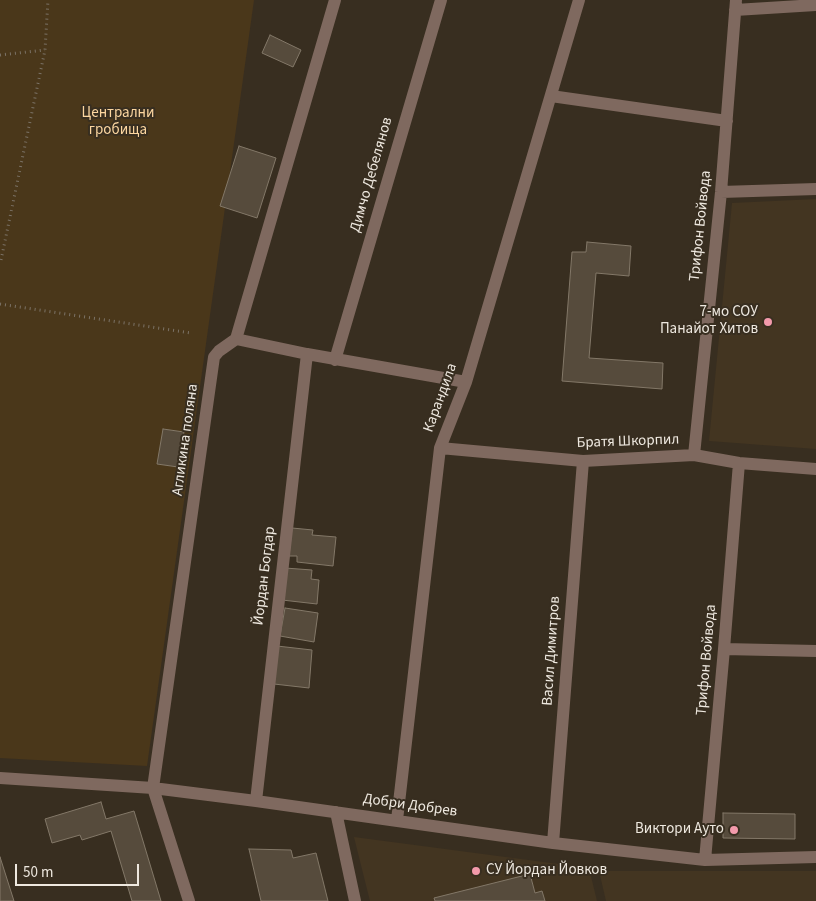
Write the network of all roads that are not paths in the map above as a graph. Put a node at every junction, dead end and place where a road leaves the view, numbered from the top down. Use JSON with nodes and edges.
{"nodes":[{"id":1,"x":335,"y":0,"type":"edge"},
{"id":2,"x":441,"y":0,"type":"edge"},
{"id":3,"x":579,"y":0,"type":"edge"},
{"id":4,"x":736,"y":5,"type":"edge"},
{"id":5,"x":816,"y":5,"type":"edge"},
{"id":6,"x":551,"y":96,"type":"junction"},
{"id":7,"x":727,"y":121,"type":"junction"},
{"id":8,"x":816,"y":189,"type":"edge"},
{"id":9,"x":721,"y":192,"type":"junction"},
{"id":10,"x":236,"y":339,"type":"junction"},
{"id":11,"x":307,"y":354,"type":"junction"},
{"id":12,"x":335,"y":360,"type":"junction"},
{"id":13,"x":466,"y":382,"type":"junction"},
{"id":14,"x":440,"y":448,"type":"junction"},
{"id":15,"x":694,"y":455,"type":"junction"},
{"id":16,"x":583,"y":461,"type":"junction"},
{"id":17,"x":739,"y":463,"type":"junction"},
{"id":18,"x":816,"y":469,"type":"edge"},
{"id":19,"x":724,"y":649,"type":"junction"},
{"id":20,"x":816,"y":651,"type":"edge"},
{"id":21,"x":0,"y":778,"type":"edge"},
{"id":22,"x":153,"y":788,"type":"junction"},
{"id":23,"x":256,"y":801,"type":"junction"},
{"id":24,"x":336,"y":812,"type":"junction"},
{"id":25,"x":397,"y":820,"type":"junction"},
{"id":26,"x":553,"y":843,"type":"junction"},
{"id":27,"x":816,"y":857,"type":"edge"},
{"id":28,"x":705,"y":860,"type":"junction"},
{"id":29,"x":189,"y":901,"type":"edge"},
{"id":30,"x":354,"y":901,"type":"edge"}],
"edges":[{"from":1,"to":10,"type":"street"},
{"from":2,"to":12,"type":"street","name":"Димчо Дебелянов"},
{"from":3,"to":6,"type":"street","name":"Карандила"},
{"from":4,"to":5,"type":"street"},
{"from":4,"to":7,"type":"street","name":"Трифон Войвода"},
{"from":6,"to":7,"type":"street"},
{"from":6,"to":13,"type":"street","name":"Карандила"},
{"from":7,"to":9,"type":"street","name":"Трифон Войвода"},
{"from":8,"to":9,"type":"street"},
{"from":9,"to":15,"type":"street","name":"Трифон Войвода"},
{"from":10,"to":11,"type":"street"},
{"from":10,"to":22,"type":"street","name":"Агликина поляна"},
{"from":11,"to":12,"type":"street"},
{"from":11,"to":23,"type":"street","name":"Йордан Богдар"},
{"from":12,"to":13,"type":"street"},
{"from":13,"to":14,"type":"street","name":"Карандила"},
{"from":14,"to":16,"type":"street","name":"Братя Шкорпил"},
{"from":14,"to":25,"type":"street","name":"Карандила"},
{"from":15,"to":16,"type":"street","name":"Братя Шкорпил"},
{"from":15,"to":17,"type":"street","name":"Братя Шкорпил"},
{"from":16,"to":26,"type":"street","name":"Васил Димитров"},
{"from":17,"to":18,"type":"street","name":"Братя Шкорпил"},
{"from":17,"to":19,"type":"street","name":"Трифон Войвода"},
{"from":19,"to":20,"type":"street"},
{"from":19,"to":28,"type":"street","name":"Трифон Войвода"},
{"from":21,"to":22,"type":"street","name":"Добри Добрев"},
{"from":22,"to":23,"type":"street","name":"Добри Добрев"},
{"from":22,"to":29,"type":"street","name":"Агликина поляна"},
{"from":23,"to":24,"type":"street","name":"Добри Добрев"},
{"from":24,"to":25,"type":"street","name":"Добри Добрев"},
{"from":24,"to":30,"type":"street"},
{"from":25,"to":26,"type":"street","name":"Добри Добрев"},
{"from":26,"to":28,"type":"street","name":"Добри Добрев"},
{"from":27,"to":28,"type":"street","name":"Добри Добрев"}]}
